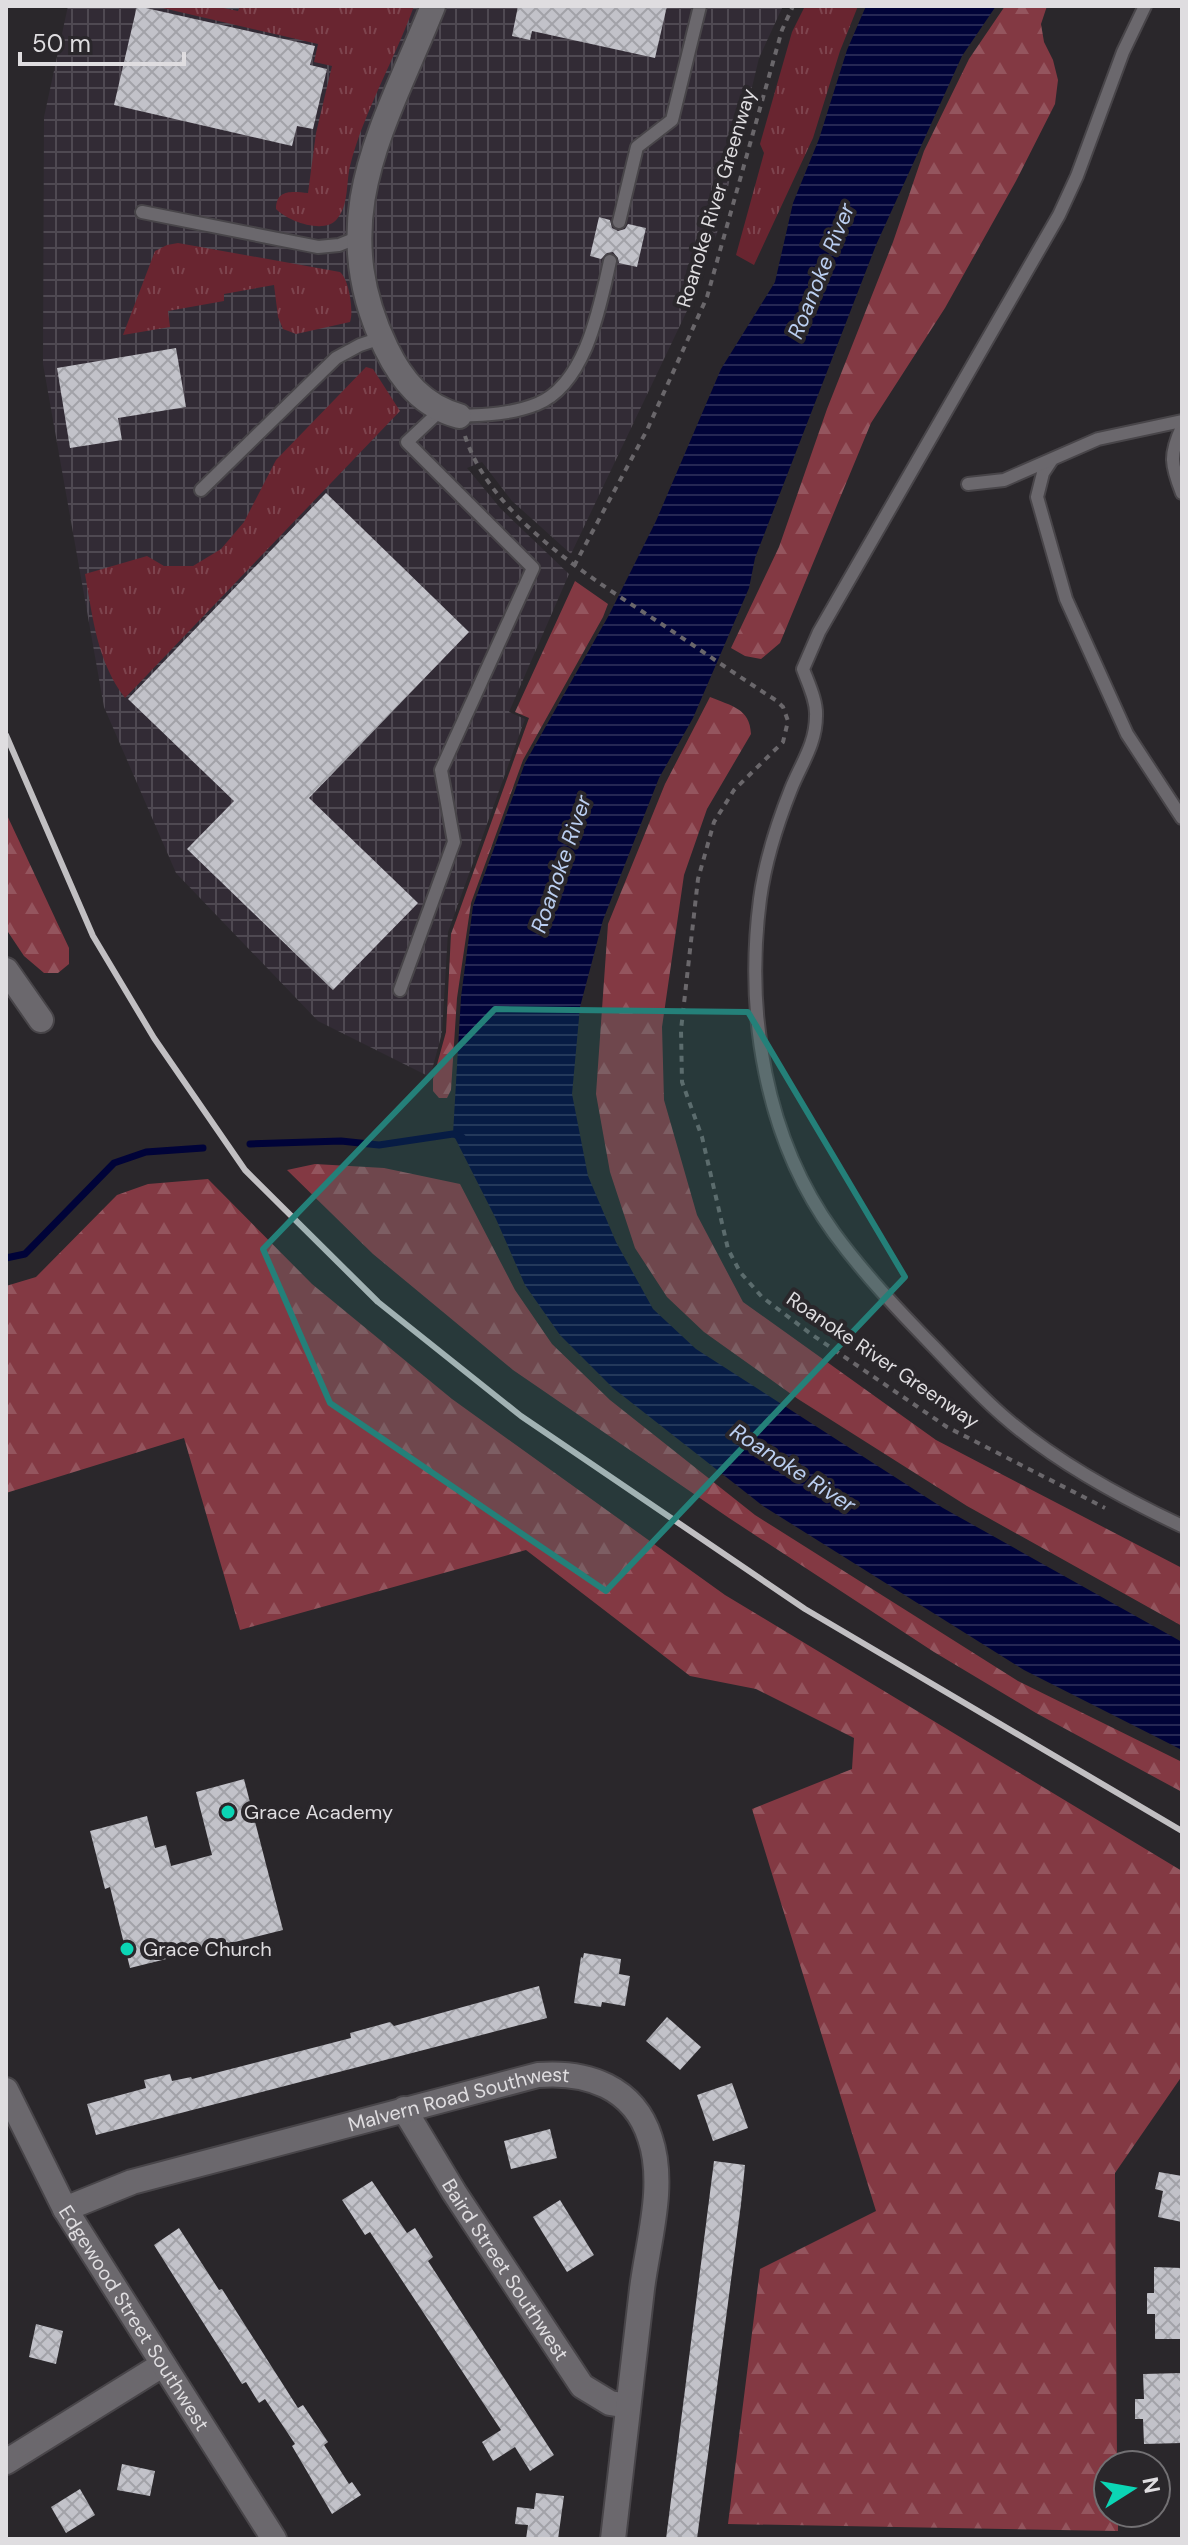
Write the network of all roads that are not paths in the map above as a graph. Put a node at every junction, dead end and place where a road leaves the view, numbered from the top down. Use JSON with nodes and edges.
{"nodes":[{"id":1,"x":433,"y":6,"type":"edge"},
{"id":2,"x":700,"y":6,"type":"edge"},
{"id":3,"x":1145,"y":6,"type":"edge"},
{"id":4,"x":142,"y":212,"type":"dead end"},
{"id":5,"x":619,"y":222,"type":"dead end"},
{"id":6,"x":359,"y":237,"type":"junction"},
{"id":7,"x":610,"y":261,"type":"dead end"},
{"id":8,"x":381,"y":338,"type":"junction"},
{"id":9,"x":449,"y":414,"type":"junction"},
{"id":10,"x":1182,"y":424,"type":"edge"},
{"id":11,"x":1051,"y":461,"type":"junction"},
{"id":12,"x":968,"y":484,"type":"dead end"},
{"id":13,"x":201,"y":490,"type":"dead end"},
{"id":14,"x":1182,"y":493,"type":"edge"},
{"id":15,"x":1182,"y":818,"type":"edge"},
{"id":16,"x":6,"y":970,"type":"edge"},
{"id":17,"x":400,"y":990,"type":"dead end"},
{"id":18,"x":41,"y":1020,"type":"dead end"},
{"id":19,"x":1182,"y":1526,"type":"edge"},
{"id":20,"x":6,"y":2090,"type":"edge"},
{"id":21,"x":404,"y":2109,"type":"junction"},
{"id":22,"x":65,"y":2209,"type":"junction"},
{"id":23,"x":162,"y":2365,"type":"junction"},
{"id":24,"x":628,"y":2406,"type":"junction"},
{"id":25,"x":6,"y":2462,"type":"edge"},
{"id":26,"x":274,"y":2539,"type":"edge"},
{"id":27,"x":613,"y":2539,"type":"edge"}],
"edges":[{"from":1,"to":6,"type":"street"},
{"from":2,"to":5,"type":"lane"},
{"from":3,"to":19,"type":"lane"},
{"from":4,"to":6,"type":"lane"},
{"from":6,"to":8,"type":"street"},
{"from":7,"to":9,"type":"lane"},
{"from":8,"to":9,"type":"street"},
{"from":8,"to":13,"type":"lane"},
{"from":9,"to":17,"type":"lane"},
{"from":10,"to":11,"type":"lane"},
{"from":10,"to":14,"type":"lane"},
{"from":11,"to":12,"type":"lane"},
{"from":11,"to":15,"type":"lane"},
{"from":16,"to":18,"type":"street"},
{"from":20,"to":22,"type":"street","name":"Edgewood Street Southwest"},
{"from":21,"to":22,"type":"street","name":"Malvern Road Southwest"},
{"from":21,"to":24,"type":"street","name":"Baird Street Southwest"},
{"from":21,"to":24,"type":"street","name":"Malvern Road Southwest"},
{"from":22,"to":23,"type":"street","name":"Edgewood Street Southwest"},
{"from":23,"to":25,"type":"street"},
{"from":23,"to":26,"type":"street","name":"Edgewood Street Southwest"},
{"from":24,"to":27,"type":"street","name":"Malvern Road Southwest"}]}
